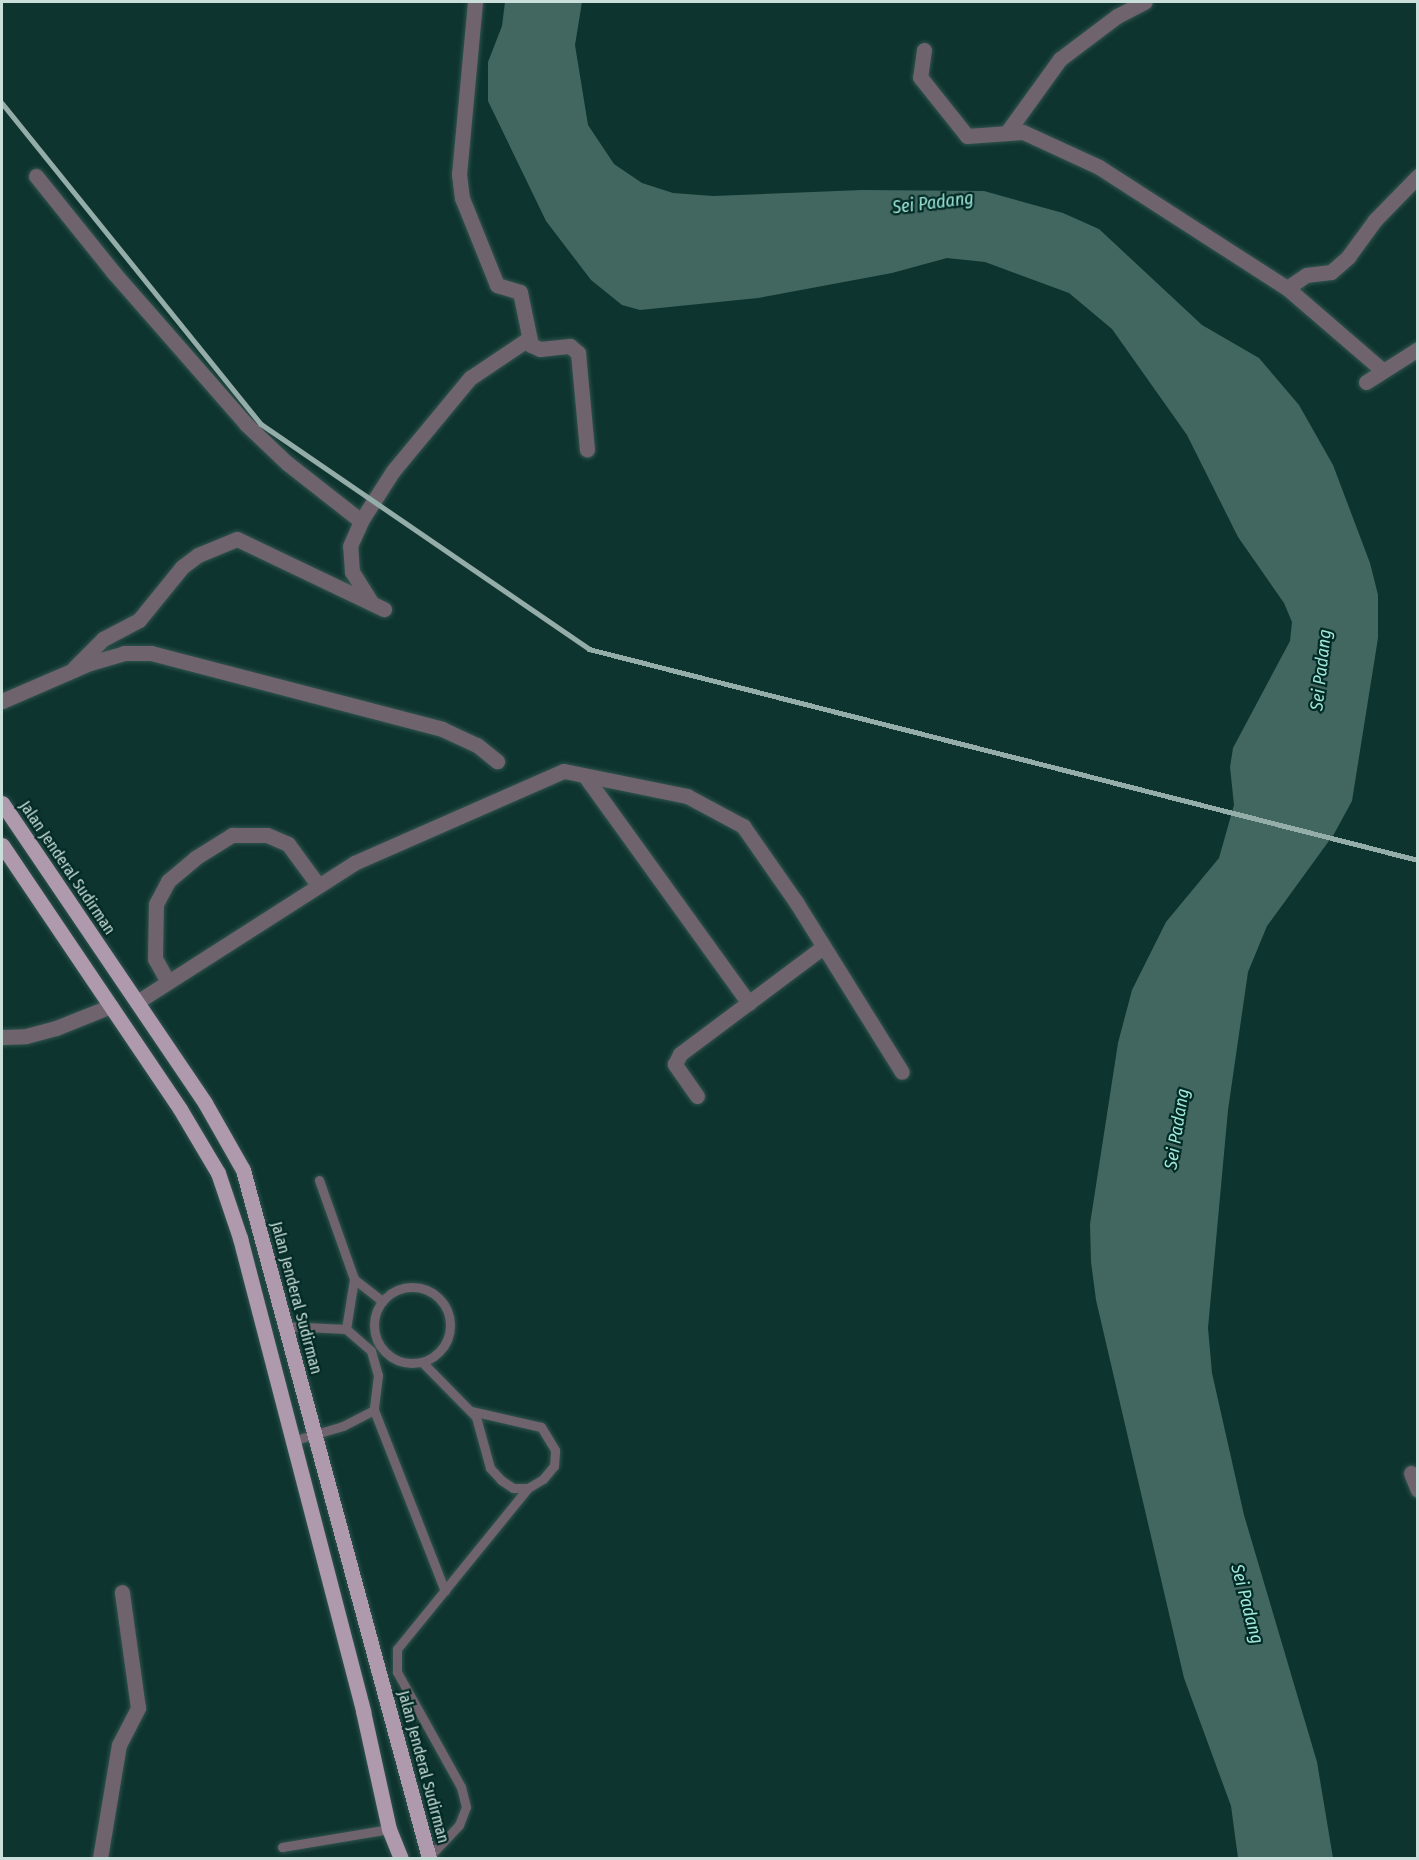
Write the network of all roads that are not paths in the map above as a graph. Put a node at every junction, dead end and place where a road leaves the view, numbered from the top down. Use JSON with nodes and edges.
{"nodes":[{"id":1,"x":475,"y":2,"type":"edge"},
{"id":2,"x":1145,"y":2,"type":"edge"},
{"id":3,"x":924,"y":50,"type":"dead end"},
{"id":4,"x":1008,"y":131,"type":"junction"},
{"id":5,"x":36,"y":176,"type":"dead end"},
{"id":6,"x":1418,"y":176,"type":"edge"},
{"id":7,"x":1287,"y":288,"type":"junction"},
{"id":8,"x":528,"y":339,"type":"junction"},
{"id":9,"x":1418,"y":349,"type":"edge"},
{"id":10,"x":1382,"y":370,"type":"junction"},
{"id":11,"x":1366,"y":382,"type":"dead end"},
{"id":12,"x":587,"y":450,"type":"dead end"},
{"id":13,"x":361,"y":521,"type":"junction"},
{"id":14,"x":72,"y":670,"type":"junction"},
{"id":15,"x":2,"y":701,"type":"edge"},
{"id":16,"x":497,"y":761,"type":"dead end"},
{"id":17,"x":585,"y":776,"type":"junction"},
{"id":18,"x":2,"y":803,"type":"edge"},
{"id":19,"x":2,"y":845,"type":"edge"},
{"id":20,"x":318,"y":885,"type":"junction"},
{"id":21,"x":823,"y":947,"type":"junction"},
{"id":22,"x":168,"y":982,"type":"junction"},
{"id":23,"x":137,"y":1002,"type":"junction"},
{"id":24,"x":749,"y":1003,"type":"junction"},
{"id":25,"x":111,"y":1006,"type":"junction"},
{"id":26,"x":2,"y":1037,"type":"edge"},
{"id":27,"x":902,"y":1072,"type":"dead end"},
{"id":28,"x":697,"y":1096,"type":"dead end"},
{"id":29,"x":319,"y":1180,"type":"dead end"},
{"id":30,"x":354,"y":1279,"type":"junction"},
{"id":31,"x":382,"y":1301,"type":"junction"},
{"id":32,"x":285,"y":1326,"type":"junction"},
{"id":33,"x":346,"y":1329,"type":"junction"},
{"id":34,"x":371,"y":1352,"type":"junction"},
{"id":35,"x":390,"y":1356,"type":"junction"},
{"id":36,"x":422,"y":1362,"type":"junction"},
{"id":37,"x":374,"y":1410,"type":"junction"},
{"id":38,"x":471,"y":1411,"type":"junction"},
{"id":39,"x":315,"y":1436,"type":"junction"},
{"id":40,"x":292,"y":1441,"type":"junction"},
{"id":41,"x":1411,"y":1473,"type":"dead end"},
{"id":42,"x":528,"y":1488,"type":"junction"},
{"id":43,"x":1418,"y":1490,"type":"edge"},
{"id":44,"x":445,"y":1591,"type":"junction"},
{"id":45,"x":122,"y":1592,"type":"dead end"},
{"id":46,"x":389,"y":1829,"type":"junction"},
{"id":47,"x":282,"y":1847,"type":"dead end"},
{"id":48,"x":100,"y":1858,"type":"edge"},
{"id":49,"x":401,"y":1858,"type":"edge"},
{"id":50,"x":429,"y":1858,"type":"edge"}],
"edges":[{"from":1,"to":8,"type":"street"},
{"from":2,"to":4,"type":"street"},
{"from":3,"to":4,"type":"street"},
{"from":4,"to":7,"type":"street"},
{"from":5,"to":13,"type":"street"},
{"from":6,"to":7,"type":"street"},
{"from":7,"to":10,"type":"street"},
{"from":8,"to":12,"type":"street"},
{"from":8,"to":13,"type":"street"},
{"from":9,"to":10,"type":"street"},
{"from":10,"to":11,"type":"street"},
{"from":13,"to":14,"type":"street"},
{"from":14,"to":15,"type":"street"},
{"from":14,"to":16,"type":"street"},
{"from":17,"to":20,"type":"street"},
{"from":17,"to":21,"type":"street"},
{"from":17,"to":24,"type":"street"},
{"from":18,"to":23,"type":"main road","name":"Jalan Jenderal Sudirman"},
{"from":19,"to":25,"type":"main road"},
{"from":20,"to":22,"type":"street"},
{"from":20,"to":22,"type":"street"},
{"from":21,"to":24,"type":"street"},
{"from":21,"to":27,"type":"street"},
{"from":22,"to":23,"type":"street"},
{"from":23,"to":32,"type":"main road","name":"Jalan Jenderal Sudirman"},
{"from":24,"to":28,"type":"street"},
{"from":25,"to":26,"type":"street"},
{"from":25,"to":40,"type":"main road"},
{"from":29,"to":30,"type":"lane"},
{"from":30,"to":31,"type":"lane"},
{"from":30,"to":33,"type":"lane"},
{"from":31,"to":35,"type":"lane"},
{"from":31,"to":36,"type":"lane"},
{"from":32,"to":33,"type":"lane"},
{"from":32,"to":39,"type":"main road","name":"Jalan Jenderal Sudirman"},
{"from":33,"to":34,"type":"lane"},
{"from":34,"to":35,"type":"lane"},
{"from":34,"to":37,"type":"lane"},
{"from":35,"to":36,"type":"lane"},
{"from":36,"to":38,"type":"lane"},
{"from":37,"to":39,"type":"lane"},
{"from":37,"to":44,"type":"lane"},
{"from":38,"to":42,"type":"lane"},
{"from":38,"to":42,"type":"lane"},
{"from":39,"to":40,"type":"lane"},
{"from":39,"to":50,"type":"main road","name":"Jalan Jenderal Sudirman"},
{"from":40,"to":46,"type":"main road"},
{"from":41,"to":43,"type":"street"},
{"from":42,"to":44,"type":"lane"},
{"from":44,"to":50,"type":"lane"},
{"from":45,"to":48,"type":"street"},
{"from":46,"to":47,"type":"lane"},
{"from":46,"to":49,"type":"main road"}]}
